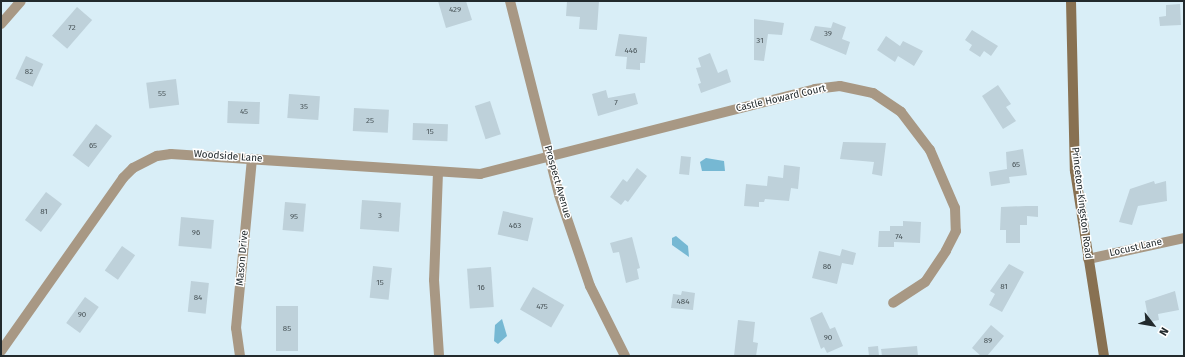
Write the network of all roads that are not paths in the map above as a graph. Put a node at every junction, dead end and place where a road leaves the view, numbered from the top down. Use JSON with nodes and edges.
{"nodes":[{"id":1,"x":21,"y":1,"type":"edge"},
{"id":2,"x":510,"y":1,"type":"edge"},
{"id":3,"x":1071,"y":1,"type":"edge"},
{"id":4,"x":1,"y":24,"type":"edge"},
{"id":5,"x":549,"y":157,"type":"junction"},
{"id":6,"x":252,"y":159,"type":"junction"},
{"id":7,"x":438,"y":172,"type":"junction"},
{"id":8,"x":1184,"y":238,"type":"edge"},
{"id":9,"x":1088,"y":259,"type":"junction"},
{"id":10,"x":894,"y":303,"type":"dead end"},
{"id":11,"x":1,"y":351,"type":"edge"},
{"id":12,"x":240,"y":356,"type":"edge"},
{"id":13,"x":439,"y":356,"type":"edge"},
{"id":14,"x":625,"y":356,"type":"edge"},
{"id":15,"x":1104,"y":356,"type":"edge"}],
"edges":[{"from":1,"to":4,"type":"street"},
{"from":2,"to":5,"type":"street","name":"Prospect Avenue"},
{"from":3,"to":9,"type":"main road","name":"Princeton-Kingston Road"},
{"from":5,"to":7,"type":"street","name":"Woodside Lane"},
{"from":5,"to":10,"type":"street","name":"Castle Howard Court"},
{"from":5,"to":14,"type":"street","name":"Prospect Avenue"},
{"from":6,"to":7,"type":"street","name":"Woodside Lane"},
{"from":6,"to":11,"type":"street","name":"Woodside Lane"},
{"from":6,"to":12,"type":"street","name":"Mason Drive"},
{"from":7,"to":13,"type":"street"},
{"from":8,"to":9,"type":"street","name":"Locust Lane"},
{"from":9,"to":15,"type":"main road","name":"Princeton-Kingston Road"}]}
